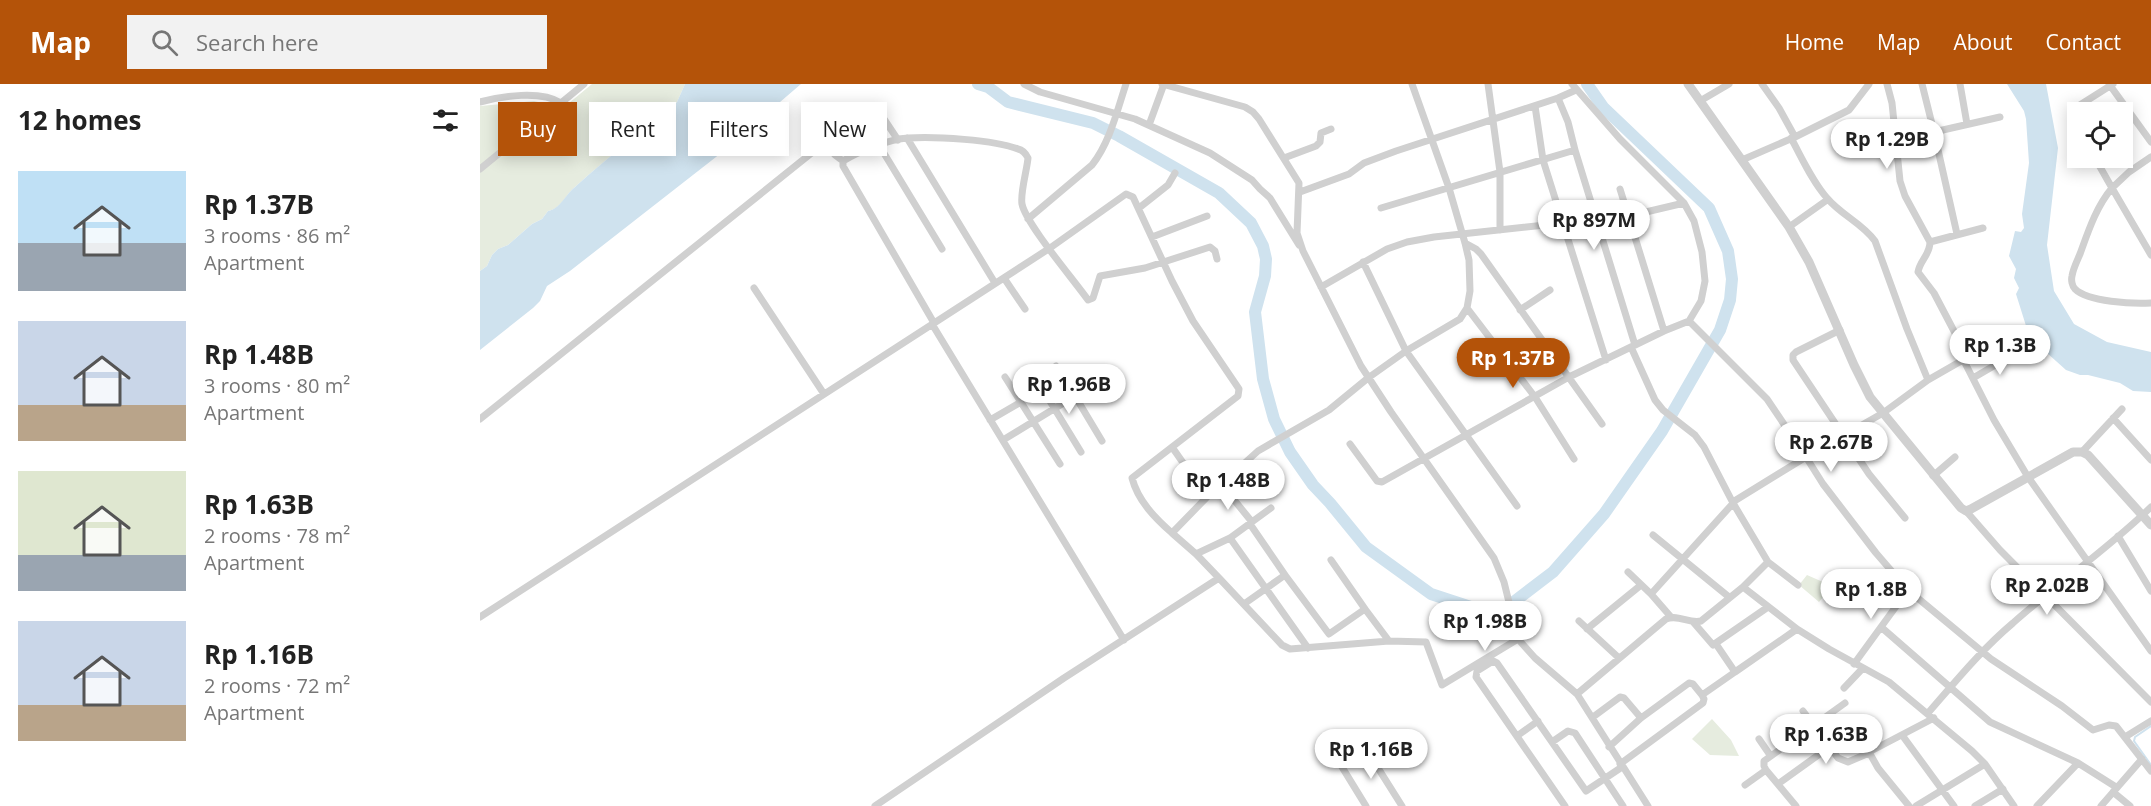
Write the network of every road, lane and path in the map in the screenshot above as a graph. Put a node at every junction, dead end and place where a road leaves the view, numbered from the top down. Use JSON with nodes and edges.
{"nodes":[{"id":1,"x":584,"y":84,"type":"edge"},
{"id":2,"x":1024,"y":84,"type":"edge"},
{"id":3,"x":1126,"y":84,"type":"edge"},
{"id":4,"x":1163,"y":84,"type":"edge"},
{"id":5,"x":1412,"y":84,"type":"edge"},
{"id":6,"x":1488,"y":84,"type":"edge"},
{"id":7,"x":1688,"y":84,"type":"edge"},
{"id":8,"x":1730,"y":84,"type":"edge"},
{"id":9,"x":1762,"y":84,"type":"edge"},
{"id":10,"x":1869,"y":84,"type":"edge"},
{"id":11,"x":1887,"y":84,"type":"edge"},
{"id":12,"x":1922,"y":84,"type":"edge"},
{"id":13,"x":1960,"y":84,"type":"edge"},
{"id":14,"x":2111,"y":84,"type":"edge"},
{"id":15,"x":1574,"y":87,"type":"edge"},
{"id":16,"x":1558,"y":98,"type":"junction"},
{"id":17,"x":1700,"y":101,"type":"junction"},
{"id":18,"x":480,"y":102,"type":"edge"},
{"id":19,"x":559,"y":102,"type":"edge"},
{"id":20,"x":562,"y":102,"type":"edge"},
{"id":21,"x":2084,"y":102,"type":"edge"},
{"id":22,"x":1535,"y":106,"type":"junction"},
{"id":23,"x":1116,"y":112,"type":"junction"},
{"id":24,"x":2000,"y":117,"type":"dead end"},
{"id":25,"x":1492,"y":120,"type":"junction"},
{"id":26,"x":887,"y":124,"type":"edge"},
{"id":27,"x":1967,"y":124,"type":"junction"},
{"id":28,"x":1149,"y":125,"type":"junction"},
{"id":29,"x":1331,"y":129,"type":"dead end"},
{"id":30,"x":1934,"y":132,"type":"junction"},
{"id":31,"x":1793,"y":137,"type":"junction"},
{"id":32,"x":907,"y":138,"type":"junction"},
{"id":33,"x":1431,"y":139,"type":"junction"},
{"id":34,"x":898,"y":140,"type":"junction"},
{"id":35,"x":2151,"y":142,"type":"edge"},
{"id":36,"x":887,"y":143,"type":"edge"},
{"id":37,"x":1897,"y":143,"type":"junction"},
{"id":38,"x":1575,"y":150,"type":"junction"},
{"id":39,"x":498,"y":154,"type":"edge"},
{"id":40,"x":808,"y":156,"type":"edge"},
{"id":41,"x":836,"y":156,"type":"edge"},
{"id":42,"x":854,"y":156,"type":"edge"},
{"id":43,"x":886,"y":156,"type":"edge"},
{"id":44,"x":2151,"y":157,"type":"edge"},
{"id":45,"x":1284,"y":158,"type":"junction"},
{"id":46,"x":1543,"y":160,"type":"junction"},
{"id":47,"x":1742,"y":160,"type":"junction"},
{"id":48,"x":843,"y":161,"type":"junction"},
{"id":49,"x":2101,"y":168,"type":"edge"},
{"id":50,"x":480,"y":169,"type":"edge"},
{"id":51,"x":1175,"y":172,"type":"dead end"},
{"id":52,"x":1500,"y":172,"type":"junction"},
{"id":53,"x":1449,"y":188,"type":"junction"},
{"id":54,"x":2112,"y":188,"type":"junction"},
{"id":55,"x":1620,"y":189,"type":"dead end"},
{"id":56,"x":1300,"y":192,"type":"junction"},
{"id":57,"x":1827,"y":200,"type":"junction"},
{"id":58,"x":1684,"y":203,"type":"junction"},
{"id":59,"x":1139,"y":208,"type":"junction"},
{"id":60,"x":1381,"y":208,"type":"dead end"},
{"id":61,"x":1207,"y":216,"type":"dead end"},
{"id":62,"x":1629,"y":216,"type":"junction"},
{"id":63,"x":1028,"y":219,"type":"junction"},
{"id":64,"x":1598,"y":220,"type":"junction"},
{"id":65,"x":1563,"y":223,"type":"junction"},
{"id":66,"x":1789,"y":227,"type":"junction"},
{"id":67,"x":1983,"y":228,"type":"dead end"},
{"id":68,"x":1500,"y":230,"type":"junction"},
{"id":69,"x":1463,"y":234,"type":"junction"},
{"id":70,"x":1957,"y":234,"type":"junction"},
{"id":71,"x":1152,"y":237,"type":"junction"},
{"id":72,"x":1930,"y":242,"type":"junction"},
{"id":73,"x":1465,"y":243,"type":"junction"},
{"id":74,"x":1050,"y":248,"type":"junction"},
{"id":75,"x":942,"y":249,"type":"dead end"},
{"id":76,"x":1303,"y":251,"type":"junction"},
{"id":77,"x":2151,"y":255,"type":"edge"},
{"id":78,"x":1217,"y":259,"type":"dead end"},
{"id":79,"x":1163,"y":261,"type":"junction"},
{"id":80,"x":1363,"y":261,"type":"junction"},
{"id":81,"x":1004,"y":278,"type":"junction"},
{"id":82,"x":995,"y":283,"type":"junction"},
{"id":83,"x":1321,"y":287,"type":"junction"},
{"id":84,"x":754,"y":288,"type":"dead end"},
{"id":85,"x":1550,"y":290,"type":"dead end"},
{"id":86,"x":2151,"y":303,"type":"edge"},
{"id":87,"x":1467,"y":308,"type":"junction"},
{"id":88,"x":1025,"y":309,"type":"dead end"},
{"id":89,"x":1520,"y":310,"type":"junction"},
{"id":90,"x":1689,"y":321,"type":"junction"},
{"id":91,"x":933,"y":324,"type":"junction"},
{"id":92,"x":1840,"y":330,"type":"junction"},
{"id":93,"x":1665,"y":331,"type":"junction"},
{"id":94,"x":2003,"y":337,"type":"dead end"},
{"id":95,"x":1633,"y":346,"type":"junction"},
{"id":96,"x":1406,"y":351,"type":"junction"},
{"id":97,"x":2016,"y":353,"type":"dead end"},
{"id":98,"x":1963,"y":359,"type":"junction"},
{"id":99,"x":1606,"y":360,"type":"junction"},
{"id":100,"x":1056,"y":366,"type":"dead end"},
{"id":101,"x":1005,"y":377,"type":"dead end"},
{"id":102,"x":1569,"y":377,"type":"junction"},
{"id":103,"x":1368,"y":378,"type":"junction"},
{"id":104,"x":1972,"y":378,"type":"junction"},
{"id":105,"x":1038,"y":380,"type":"dead end"},
{"id":106,"x":1928,"y":380,"type":"junction"},
{"id":107,"x":824,"y":394,"type":"junction"},
{"id":108,"x":1075,"y":396,"type":"junction"},
{"id":109,"x":1535,"y":397,"type":"junction"},
{"id":110,"x":1021,"y":402,"type":"junction"},
{"id":111,"x":1055,"y":409,"type":"junction"},
{"id":112,"x":2122,"y":409,"type":"dead end"},
{"id":113,"x":1883,"y":413,"type":"junction"},
{"id":114,"x":2113,"y":418,"type":"junction"},
{"id":115,"x":480,"y":419,"type":"edge"},
{"id":116,"x":990,"y":420,"type":"junction"},
{"id":117,"x":1034,"y":422,"type":"junction"},
{"id":118,"x":1602,"y":424,"type":"dead end"},
{"id":119,"x":1466,"y":436,"type":"junction"},
{"id":120,"x":1843,"y":436,"type":"junction"},
{"id":121,"x":1003,"y":440,"type":"junction"},
{"id":122,"x":1102,"y":441,"type":"dead end"},
{"id":123,"x":1350,"y":444,"type":"dead end"},
{"id":124,"x":1173,"y":447,"type":"junction"},
{"id":125,"x":1081,"y":452,"type":"dead end"},
{"id":126,"x":2082,"y":452,"type":"junction"},
{"id":127,"x":1806,"y":457,"type":"junction"},
{"id":128,"x":1955,"y":457,"type":"dead end"},
{"id":129,"x":1423,"y":458,"type":"junction"},
{"id":130,"x":1575,"y":459,"type":"dead end"},
{"id":131,"x":2151,"y":460,"type":"edge"},
{"id":132,"x":1060,"y":464,"type":"dead end"},
{"id":133,"x":1933,"y":476,"type":"junction"},
{"id":134,"x":2028,"y":477,"type":"junction"},
{"id":135,"x":1222,"y":485,"type":"junction"},
{"id":136,"x":1207,"y":497,"type":"junction"},
{"id":137,"x":1733,"y":503,"type":"junction"},
{"id":138,"x":1517,"y":506,"type":"dead end"},
{"id":139,"x":2151,"y":507,"type":"edge"},
{"id":140,"x":1271,"y":508,"type":"dead end"},
{"id":141,"x":1966,"y":511,"type":"junction"},
{"id":142,"x":2142,"y":516,"type":"junction"},
{"id":143,"x":1905,"y":518,"type":"dead end"},
{"id":144,"x":1251,"y":523,"type":"junction"},
{"id":145,"x":2151,"y":525,"type":"edge"},
{"id":146,"x":1172,"y":533,"type":"junction"},
{"id":147,"x":1653,"y":535,"type":"dead end"},
{"id":148,"x":2118,"y":536,"type":"junction"},
{"id":149,"x":1230,"y":538,"type":"junction"},
{"id":150,"x":1196,"y":554,"type":"junction"},
{"id":151,"x":1331,"y":560,"type":"dead end"},
{"id":152,"x":1683,"y":560,"type":"junction"},
{"id":153,"x":1768,"y":561,"type":"junction"},
{"id":154,"x":2088,"y":562,"type":"junction"},
{"id":155,"x":1628,"y":572,"type":"dead end"},
{"id":156,"x":1285,"y":575,"type":"junction"},
{"id":157,"x":1219,"y":578,"type":"junction"},
{"id":158,"x":1641,"y":585,"type":"junction"},
{"id":159,"x":1798,"y":585,"type":"dead end"},
{"id":160,"x":1743,"y":587,"type":"junction"},
{"id":161,"x":1266,"y":589,"type":"junction"},
{"id":162,"x":1908,"y":590,"type":"junction"},
{"id":163,"x":2151,"y":591,"type":"edge"},
{"id":164,"x":1651,"y":594,"type":"junction"},
{"id":165,"x":2044,"y":596,"type":"junction"},
{"id":166,"x":1730,"y":597,"type":"junction"},
{"id":167,"x":1244,"y":604,"type":"junction"},
{"id":168,"x":1768,"y":607,"type":"junction"},
{"id":169,"x":1365,"y":609,"type":"junction"},
{"id":170,"x":480,"y":617,"type":"edge"},
{"id":171,"x":1671,"y":617,"type":"junction"},
{"id":172,"x":1579,"y":621,"type":"dead end"},
{"id":173,"x":1694,"y":623,"type":"junction"},
{"id":174,"x":1881,"y":627,"type":"junction"},
{"id":175,"x":1587,"y":629,"type":"junction"},
{"id":176,"x":1797,"y":629,"type":"junction"},
{"id":177,"x":1329,"y":634,"type":"junction"},
{"id":178,"x":1518,"y":639,"type":"junction"},
{"id":179,"x":1124,"y":640,"type":"junction"},
{"id":180,"x":1389,"y":641,"type":"junction"},
{"id":181,"x":1716,"y":644,"type":"junction"},
{"id":182,"x":1335,"y":646,"type":"junction"},
{"id":183,"x":1308,"y":648,"type":"junction"},
{"id":184,"x":2151,"y":651,"type":"edge"},
{"id":185,"x":1981,"y":652,"type":"junction"},
{"id":186,"x":1619,"y":658,"type":"junction"},
{"id":187,"x":1854,"y":664,"type":"junction"},
{"id":188,"x":1863,"y":668,"type":"junction"},
{"id":189,"x":1735,"y":672,"type":"junction"},
{"id":190,"x":1950,"y":686,"type":"junction"},
{"id":191,"x":1844,"y":688,"type":"dead end"},
{"id":192,"x":1577,"y":694,"type":"junction"},
{"id":193,"x":1702,"y":695,"type":"junction"},
{"id":194,"x":2151,"y":702,"type":"edge"},
{"id":195,"x":1845,"y":703,"type":"dead end"},
{"id":196,"x":1803,"y":711,"type":"dead end"},
{"id":197,"x":1931,"y":716,"type":"junction"},
{"id":198,"x":1593,"y":717,"type":"junction"},
{"id":199,"x":1641,"y":718,"type":"junction"},
{"id":200,"x":1538,"y":721,"type":"junction"},
{"id":201,"x":2151,"y":721,"type":"edge"},
{"id":202,"x":1781,"y":724,"type":"dead end"},
{"id":203,"x":1860,"y":724,"type":"dead end"},
{"id":204,"x":1814,"y":725,"type":"junction"},
{"id":205,"x":1902,"y":735,"type":"junction"},
{"id":206,"x":1517,"y":736,"type":"junction"},
{"id":207,"x":2125,"y":737,"type":"junction"},
{"id":208,"x":1759,"y":739,"type":"dead end"},
{"id":209,"x":1791,"y":740,"type":"junction"},
{"id":210,"x":1361,"y":741,"type":"dead end"},
{"id":211,"x":1552,"y":742,"type":"junction"},
{"id":212,"x":1609,"y":747,"type":"junction"},
{"id":213,"x":1829,"y":747,"type":"junction"},
{"id":214,"x":1869,"y":753,"type":"junction"},
{"id":215,"x":1334,"y":754,"type":"dead end"},
{"id":216,"x":1770,"y":755,"type":"junction"},
{"id":217,"x":2142,"y":759,"type":"junction"},
{"id":218,"x":2078,"y":763,"type":"junction"},
{"id":219,"x":1985,"y":764,"type":"junction"},
{"id":220,"x":1621,"y":766,"type":"junction"},
{"id":221,"x":1766,"y":770,"type":"junction"},
{"id":222,"x":2151,"y":771,"type":"edge"},
{"id":223,"x":1604,"y":779,"type":"junction"},
{"id":224,"x":1778,"y":784,"type":"junction"},
{"id":225,"x":1745,"y":785,"type":"dead end"},
{"id":226,"x":2003,"y":789,"type":"junction"},
{"id":227,"x":1943,"y":790,"type":"junction"},
{"id":228,"x":2114,"y":790,"type":"junction"},
{"id":229,"x":875,"y":806,"type":"edge"},
{"id":230,"x":1366,"y":806,"type":"edge"},
{"id":231,"x":1402,"y":806,"type":"edge"},
{"id":232,"x":1565,"y":806,"type":"edge"},
{"id":233,"x":1623,"y":806,"type":"edge"},
{"id":234,"x":1648,"y":806,"type":"edge"},
{"id":235,"x":1796,"y":806,"type":"edge"},
{"id":236,"x":1908,"y":806,"type":"edge"},
{"id":237,"x":1916,"y":806,"type":"edge"},
{"id":238,"x":1954,"y":806,"type":"edge"},
{"id":239,"x":1975,"y":806,"type":"edge"},
{"id":240,"x":2014,"y":806,"type":"edge"},
{"id":241,"x":2037,"y":806,"type":"edge"},
{"id":242,"x":2101,"y":806,"type":"edge"},
{"id":243,"x":2130,"y":806,"type":"edge"}],
"edges":[{"from":1,"to":20,"type":"street"},
{"from":2,"to":23,"type":"street"},
{"from":3,"to":23,"type":"street"},
{"from":4,"to":28,"type":"street"},
{"from":4,"to":45,"type":"street"},
{"from":5,"to":33,"type":"street"},
{"from":6,"to":25,"type":"street"},
{"from":7,"to":17,"type":"street"},
{"from":8,"to":17,"type":"street"},
{"from":9,"to":31,"type":"street"},
{"from":10,"to":31,"type":"street"},
{"from":11,"to":37,"type":"street"},
{"from":12,"to":30,"type":"street"},
{"from":13,"to":27,"type":"street"},
{"from":14,"to":21,"type":"street"},
{"from":14,"to":35,"type":"street"},
{"from":15,"to":16,"type":"street"},
{"from":15,"to":58,"type":"street"},
{"from":16,"to":22,"type":"street"},
{"from":16,"to":38,"type":"street"},
{"from":17,"to":47,"type":"street"},
{"from":18,"to":19,"type":"street"},
{"from":22,"to":25,"type":"street"},
{"from":22,"to":46,"type":"street"},
{"from":23,"to":28,"type":"street"},
{"from":23,"to":63,"type":"street"},
{"from":24,"to":27,"type":"street"},
{"from":25,"to":33,"type":"street"},
{"from":25,"to":52,"type":"street"},
{"from":26,"to":34,"type":"street"},
{"from":27,"to":30,"type":"street"},
{"from":28,"to":76,"type":"street"},
{"from":29,"to":45,"type":"street"},
{"from":30,"to":37,"type":"street"},
{"from":30,"to":70,"type":"street"},
{"from":31,"to":47,"type":"street"},
{"from":31,"to":57,"type":"street"},
{"from":32,"to":34,"type":"street"},
{"from":32,"to":63,"type":"street"},
{"from":32,"to":82,"type":"street"},
{"from":33,"to":53,"type":"street"},
{"from":33,"to":56,"type":"street"},
{"from":34,"to":36,"type":"street"},
{"from":37,"to":72,"type":"street"},
{"from":38,"to":46,"type":"street"},
{"from":38,"to":64,"type":"street"},
{"from":39,"to":50,"type":"street"},
{"from":40,"to":115,"type":"street"},
{"from":41,"to":48,"type":"street"},
{"from":42,"to":48,"type":"street"},
{"from":43,"to":75,"type":"street"},
{"from":44,"to":54,"type":"street"},
{"from":45,"to":56,"type":"street"},
{"from":46,"to":52,"type":"street"},
{"from":46,"to":65,"type":"street"},
{"from":47,"to":66,"type":"street"},
{"from":48,"to":91,"type":"street"},
{"from":49,"to":54,"type":"street"},
{"from":51,"to":59,"type":"street"},
{"from":52,"to":53,"type":"street"},
{"from":52,"to":68,"type":"street"},
{"from":53,"to":60,"type":"street"},
{"from":53,"to":69,"type":"street"},
{"from":54,"to":77,"type":"street"},
{"from":54,"to":86,"type":"street"},
{"from":55,"to":62,"type":"street"},
{"from":56,"to":76,"type":"street"},
{"from":57,"to":66,"type":"street"},
{"from":57,"to":106,"type":"street"},
{"from":58,"to":62,"type":"street"},
{"from":58,"to":90,"type":"street"},
{"from":59,"to":71,"type":"street"},
{"from":59,"to":74,"type":"street"},
{"from":61,"to":71,"type":"street"},
{"from":62,"to":64,"type":"street"},
{"from":62,"to":93,"type":"street"},
{"from":63,"to":74,"type":"street"},
{"from":64,"to":65,"type":"street"},
{"from":64,"to":95,"type":"street"},
{"from":65,"to":68,"type":"street"},
{"from":65,"to":99,"type":"street"},
{"from":66,"to":92,"type":"street"},
{"from":67,"to":70,"type":"street"},
{"from":68,"to":69,"type":"street"},
{"from":69,"to":73,"type":"street"},
{"from":69,"to":80,"type":"street"},
{"from":70,"to":72,"type":"street"},
{"from":71,"to":79,"type":"street"},
{"from":72,"to":98,"type":"street"},
{"from":73,"to":87,"type":"street"},
{"from":73,"to":89,"type":"street"},
{"from":74,"to":79,"type":"street"},
{"from":74,"to":81,"type":"street"},
{"from":76,"to":83,"type":"street"},
{"from":78,"to":79,"type":"street"},
{"from":79,"to":124,"type":"street"},
{"from":80,"to":83,"type":"street"},
{"from":80,"to":96,"type":"street"},
{"from":81,"to":82,"type":"street"},
{"from":81,"to":88,"type":"street"},
{"from":82,"to":91,"type":"street"},
{"from":83,"to":103,"type":"street"},
{"from":84,"to":107,"type":"street"},
{"from":85,"to":89,"type":"street"},
{"from":87,"to":96,"type":"street"},
{"from":87,"to":109,"type":"street"},
{"from":89,"to":102,"type":"street"},
{"from":90,"to":93,"type":"street"},
{"from":90,"to":127,"type":"street"},
{"from":91,"to":107,"type":"street"},
{"from":91,"to":116,"type":"street"},
{"from":92,"to":113,"type":"street"},
{"from":92,"to":120,"type":"street"},
{"from":93,"to":95,"type":"street"},
{"from":94,"to":98,"type":"street"},
{"from":95,"to":99,"type":"street"},
{"from":95,"to":137,"type":"street"},
{"from":96,"to":103,"type":"street"},
{"from":96,"to":119,"type":"street"},
{"from":97,"to":104,"type":"street"},
{"from":98,"to":104,"type":"street"},
{"from":98,"to":106,"type":"street"},
{"from":99,"to":102,"type":"street"},
{"from":100,"to":108,"type":"street"},
{"from":101,"to":110,"type":"street"},
{"from":102,"to":109,"type":"street"},
{"from":102,"to":118,"type":"street"},
{"from":103,"to":129,"type":"street"},
{"from":103,"to":135,"type":"street"},
{"from":104,"to":134,"type":"street"},
{"from":105,"to":111,"type":"street"},
{"from":106,"to":113,"type":"street"},
{"from":107,"to":170,"type":"street"},
{"from":108,"to":111,"type":"street"},
{"from":108,"to":122,"type":"street"},
{"from":109,"to":119,"type":"street"},
{"from":109,"to":130,"type":"street"},
{"from":110,"to":116,"type":"street"},
{"from":110,"to":117,"type":"street"},
{"from":111,"to":117,"type":"street"},
{"from":111,"to":125,"type":"street"},
{"from":112,"to":114,"type":"street"},
{"from":113,"to":120,"type":"street"},
{"from":113,"to":133,"type":"street"},
{"from":114,"to":126,"type":"street"},
{"from":114,"to":131,"type":"street"},
{"from":116,"to":121,"type":"street"},
{"from":117,"to":121,"type":"street"},
{"from":117,"to":132,"type":"street"},
{"from":119,"to":129,"type":"street"},
{"from":119,"to":138,"type":"street"},
{"from":120,"to":127,"type":"street"},
{"from":120,"to":143,"type":"street"},
{"from":121,"to":179,"type":"street"},
{"from":123,"to":129,"type":"street"},
{"from":124,"to":136,"type":"street"},
{"from":124,"to":146,"type":"street"},
{"from":126,"to":134,"type":"street"},
{"from":126,"to":142,"type":"street"},
{"from":127,"to":137,"type":"street"},
{"from":127,"to":162,"type":"street"},
{"from":128,"to":133,"type":"street"},
{"from":129,"to":178,"type":"street"},
{"from":133,"to":141,"type":"street"},
{"from":134,"to":141,"type":"street"},
{"from":134,"to":154,"type":"street"},
{"from":135,"to":136,"type":"street"},
{"from":135,"to":144,"type":"street"},
{"from":136,"to":146,"type":"street"},
{"from":137,"to":152,"type":"street"},
{"from":137,"to":153,"type":"street"},
{"from":139,"to":142,"type":"street"},
{"from":140,"to":144,"type":"street"},
{"from":141,"to":165,"type":"street"},
{"from":142,"to":145,"type":"street"},
{"from":142,"to":148,"type":"street"},
{"from":144,"to":149,"type":"street"},
{"from":144,"to":156,"type":"street"},
{"from":146,"to":150,"type":"street"},
{"from":147,"to":152,"type":"street"},
{"from":148,"to":154,"type":"street"},
{"from":148,"to":163,"type":"street"},
{"from":149,"to":150,"type":"street"},
{"from":149,"to":161,"type":"street"},
{"from":150,"to":157,"type":"street"},
{"from":151,"to":169,"type":"street"},
{"from":152,"to":164,"type":"street"},
{"from":152,"to":166,"type":"street"},
{"from":153,"to":159,"type":"street"},
{"from":153,"to":160,"type":"street"},
{"from":154,"to":165,"type":"street"},
{"from":154,"to":184,"type":"street"},
{"from":155,"to":158,"type":"street"},
{"from":156,"to":161,"type":"street"},
{"from":156,"to":177,"type":"street"},
{"from":157,"to":167,"type":"street"},
{"from":157,"to":179,"type":"street"},
{"from":158,"to":164,"type":"street"},
{"from":158,"to":175,"type":"street"},
{"from":160,"to":166,"type":"street"},
{"from":160,"to":168,"type":"street"},
{"from":161,"to":167,"type":"street"},
{"from":161,"to":183,"type":"street"},
{"from":162,"to":174,"type":"street"},
{"from":162,"to":185,"type":"street"},
{"from":164,"to":171,"type":"street"},
{"from":165,"to":185,"type":"street"},
{"from":165,"to":194,"type":"street"},
{"from":166,"to":173,"type":"street"},
{"from":167,"to":183,"type":"street"},
{"from":168,"to":176,"type":"street"},
{"from":168,"to":181,"type":"street"},
{"from":169,"to":177,"type":"street"},
{"from":169,"to":180,"type":"street"},
{"from":171,"to":173,"type":"street"},
{"from":171,"to":186,"type":"street"},
{"from":172,"to":175,"type":"street"},
{"from":173,"to":181,"type":"street"},
{"from":174,"to":187,"type":"street"},
{"from":174,"to":190,"type":"street"},
{"from":175,"to":186,"type":"street"},
{"from":176,"to":187,"type":"street"},
{"from":176,"to":189,"type":"street"},
{"from":177,"to":182,"type":"street"},
{"from":178,"to":180,"type":"street"},
{"from":178,"to":192,"type":"street"},
{"from":179,"to":229,"type":"street"},
{"from":180,"to":182,"type":"street"},
{"from":181,"to":189,"type":"street"},
{"from":182,"to":183,"type":"street"},
{"from":185,"to":190,"type":"street"},
{"from":185,"to":207,"type":"street"},
{"from":186,"to":192,"type":"street"},
{"from":187,"to":188,"type":"street"},
{"from":188,"to":191,"type":"street"},
{"from":188,"to":197,"type":"street"},
{"from":189,"to":193,"type":"street"},
{"from":190,"to":197,"type":"street"},
{"from":190,"to":218,"type":"street"},
{"from":192,"to":198,"type":"street"},
{"from":193,"to":199,"type":"street"},
{"from":193,"to":220,"type":"street"},
{"from":195,"to":204,"type":"street"},
{"from":196,"to":204,"type":"street"},
{"from":197,"to":205,"type":"street"},
{"from":197,"to":219,"type":"street"},
{"from":198,"to":199,"type":"street"},
{"from":198,"to":212,"type":"street"},
{"from":199,"to":212,"type":"street"},
{"from":200,"to":206,"type":"street"},
{"from":200,"to":206,"type":"street"},
{"from":200,"to":211,"type":"street"},
{"from":201,"to":207,"type":"street"},
{"from":202,"to":209,"type":"street"},
{"from":203,"to":213,"type":"street"},
{"from":204,"to":209,"type":"street"},
{"from":204,"to":213,"type":"street"},
{"from":205,"to":214,"type":"street"},
{"from":205,"to":227,"type":"street"},
{"from":206,"to":232,"type":"street"},
{"from":207,"to":217,"type":"street"},
{"from":208,"to":216,"type":"street"},
{"from":209,"to":216,"type":"street"},
{"from":210,"to":231,"type":"street"},
{"from":211,"to":223,"type":"street"},
{"from":211,"to":223,"type":"street"},
{"from":212,"to":220,"type":"street"},
{"from":213,"to":214,"type":"street"},
{"from":213,"to":224,"type":"street"},
{"from":214,"to":236,"type":"street"},
{"from":215,"to":230,"type":"street"},
{"from":216,"to":221,"type":"street"},
{"from":217,"to":222,"type":"street"},
{"from":217,"to":228,"type":"street"},
{"from":218,"to":228,"type":"street"},
{"from":218,"to":241,"type":"street"},
{"from":219,"to":226,"type":"street"},
{"from":219,"to":227,"type":"street"},
{"from":220,"to":223,"type":"street"},
{"from":220,"to":234,"type":"street"},
{"from":221,"to":224,"type":"street"},
{"from":221,"to":225,"type":"street"},
{"from":223,"to":233,"type":"street"},
{"from":224,"to":235,"type":"street"},
{"from":226,"to":239,"type":"street"},
{"from":226,"to":240,"type":"street"},
{"from":227,"to":237,"type":"street"},
{"from":227,"to":238,"type":"street"},
{"from":228,"to":242,"type":"street"},
{"from":228,"to":243,"type":"street"}]}
